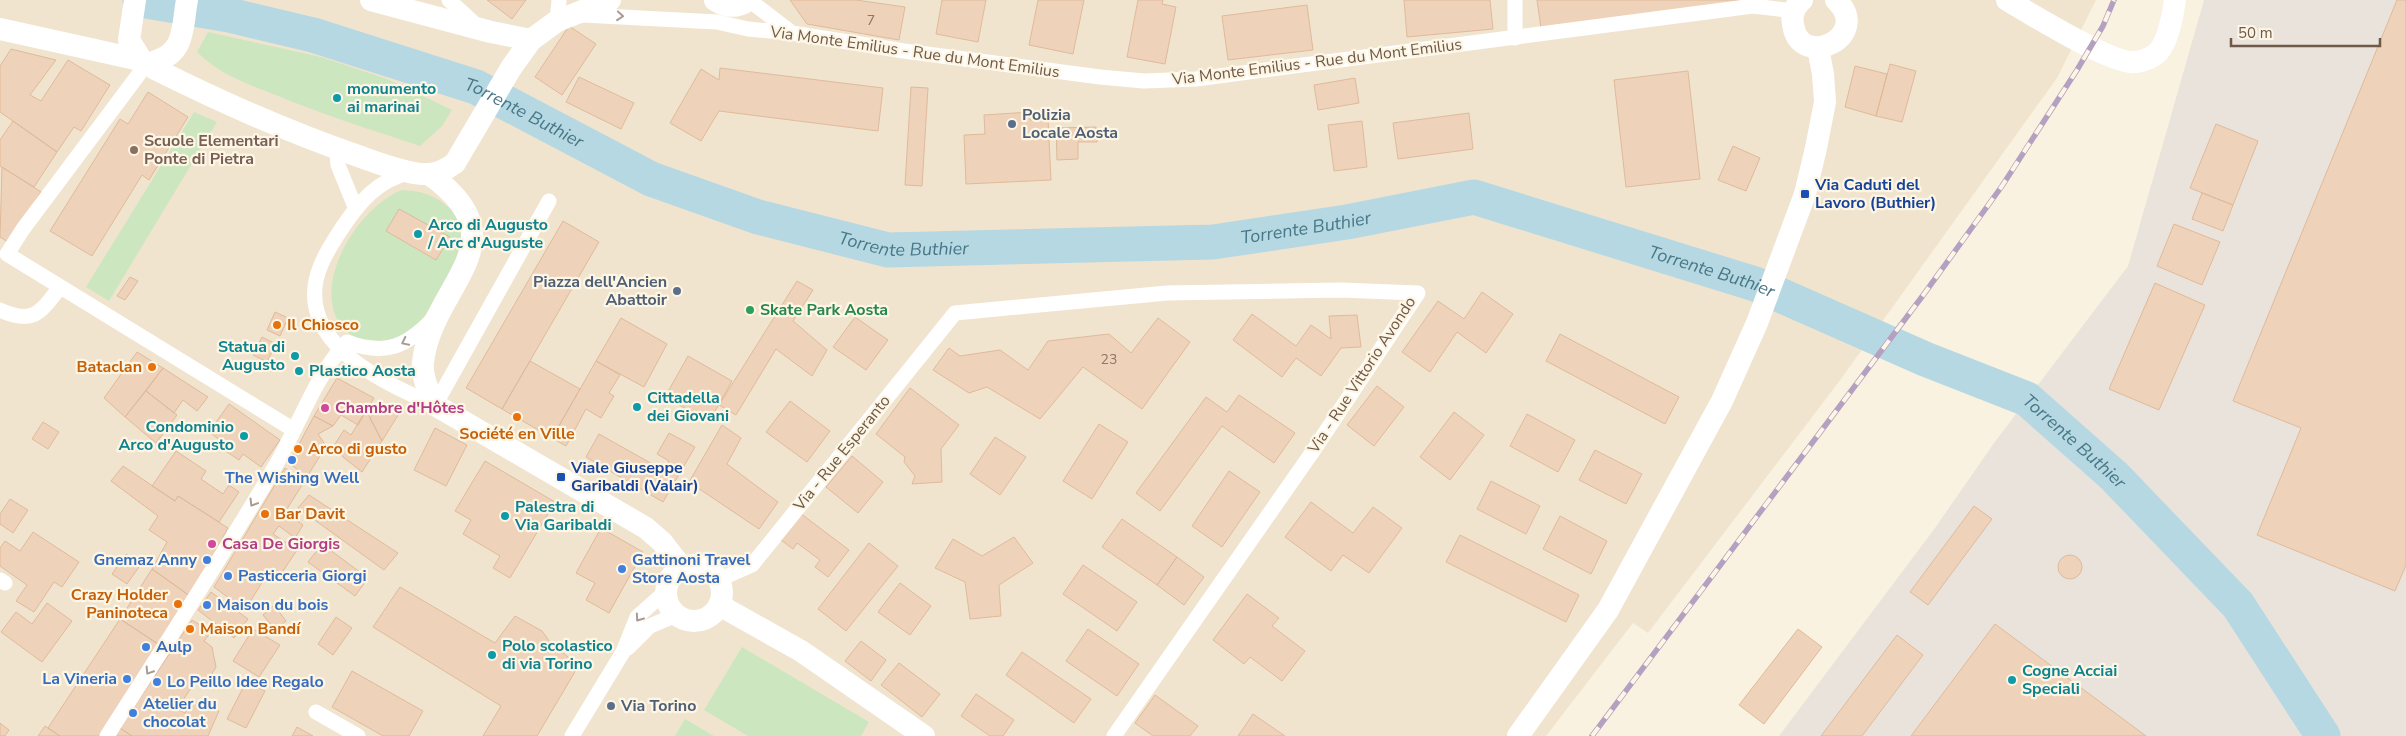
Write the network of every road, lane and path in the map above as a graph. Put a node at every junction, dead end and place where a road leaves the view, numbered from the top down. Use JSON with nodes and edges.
{"nodes":[{"id":1,"x":135,"y":0,"type":"edge"},
{"id":2,"x":187,"y":0,"type":"edge"},
{"id":3,"x":449,"y":0,"type":"edge"},
{"id":4,"x":610,"y":0,"type":"edge"},
{"id":5,"x":715,"y":0,"type":"edge"},
{"id":6,"x":749,"y":0,"type":"edge"},
{"id":7,"x":1515,"y":0,"type":"edge"},
{"id":8,"x":2007,"y":0,"type":"edge"},
{"id":9,"x":2175,"y":0,"type":"edge"},
{"id":10,"x":386,"y":2,"type":"edge"},
{"id":11,"x":1842,"y":2,"type":"edge"},
{"id":12,"x":1798,"y":6,"type":"edge"},
{"id":13,"x":563,"y":12,"type":"edge"},
{"id":14,"x":478,"y":27,"type":"junction"},
{"id":15,"x":0,"y":29,"type":"edge"},
{"id":16,"x":792,"y":33,"type":"junction"},
{"id":17,"x":1515,"y":38,"type":"junction"},
{"id":18,"x":531,"y":40,"type":"junction"},
{"id":19,"x":1818,"y":48,"type":"junction"},
{"id":20,"x":147,"y":64,"type":"junction"},
{"id":21,"x":331,"y":147,"type":"junction"},
{"id":22,"x":423,"y":173,"type":"junction"},
{"id":23,"x":549,"y":201,"type":"dead end"},
{"id":24,"x":355,"y":207,"type":"junction"},
{"id":25,"x":60,"y":287,"type":"junction"},
{"id":26,"x":0,"y":310,"type":"edge"},
{"id":27,"x":441,"y":311,"type":"junction"},
{"id":28,"x":955,"y":313,"type":"joint"},
{"id":29,"x":340,"y":350,"type":"junction"},
{"id":30,"x":435,"y":406,"type":"junction"},
{"id":31,"x":294,"y":430,"type":"junction"},
{"id":32,"x":682,"y":568,"type":"junction"},
{"id":33,"x":718,"y":580,"type":"junction"},
{"id":34,"x":666,"y":592,"type":"junction"},
{"id":35,"x":719,"y":606,"type":"junction"},
{"id":36,"x":676,"y":615,"type":"junction"},
{"id":37,"x":623,"y":652,"type":"junction"},
{"id":38,"x":316,"y":712,"type":"dead end"},
{"id":39,"x":107,"y":736,"type":"edge"},
{"id":40,"x":358,"y":736,"type":"edge"},
{"id":41,"x":572,"y":736,"type":"edge"},
{"id":42,"x":924,"y":736,"type":"edge"},
{"id":43,"x":1114,"y":736,"type":"edge"},
{"id":44,"x":1518,"y":736,"type":"edge"}],
"edges":[{"from":1,"to":20,"type":"street"},
{"from":2,"to":20,"type":"street"},
{"from":3,"to":14,"type":"street"},
{"from":4,"to":13,"type":"street"},
{"from":5,"to":6,"type":"street"},
{"from":6,"to":16,"type":"street"},
{"from":7,"to":17,"type":"street"},
{"from":8,"to":9,"type":"street"},
{"from":10,"to":14,"type":"street"},
{"from":11,"to":19,"type":"street"},
{"from":12,"to":17,"type":"street","name":"Via Monte Emilius - Rue du Mont Emilius"},
{"from":12,"to":19,"type":"street"},
{"from":13,"to":16,"type":"street","name":"Via Monte Emilius - Rue du Mont Emilius","one_way":true},
{"from":13,"to":18,"type":"street"},
{"from":14,"to":18,"type":"street"},
{"from":15,"to":20,"type":"street"},
{"from":16,"to":17,"type":"street","name":"Via Monte Emilius - Rue du Mont Emilius"},
{"from":18,"to":22,"type":"street"},
{"from":19,"to":44,"type":"street"},
{"from":20,"to":21,"type":"street"},
{"from":20,"to":25,"type":"street"},
{"from":21,"to":22,"type":"street"},
{"from":21,"to":24,"type":"street"},
{"from":22,"to":24,"type":"street"},
{"from":22,"to":27,"type":"street"},
{"from":23,"to":30,"type":"street"},
{"from":24,"to":29,"type":"street"},
{"from":25,"to":26,"type":"street"},
{"from":25,"to":31,"type":"street"},
{"from":27,"to":29,"type":"street","one_way":true},
{"from":27,"to":30,"type":"street"},
{"from":28,"to":33,"type":"street","name":"Via - Rue Esperanto"},
{"from":28,"to":43,"type":"street","name":"Via - Rue Vittorio Avondo"},
{"from":29,"to":30,"type":"street"},
{"from":29,"to":31,"type":"street"},
{"from":30,"to":32,"type":"street"},
{"from":31,"to":39,"type":"street","one_way":true},
{"from":32,"to":33,"type":"street"},
{"from":32,"to":34,"type":"street"},
{"from":33,"to":35,"type":"street"},
{"from":34,"to":36,"type":"street"},
{"from":34,"to":37,"type":"street","one_way":true},
{"from":35,"to":36,"type":"street"},
{"from":35,"to":42,"type":"street"},
{"from":36,"to":37,"type":"street"},
{"from":37,"to":41,"type":"street"},
{"from":38,"to":40,"type":"street"}]}
